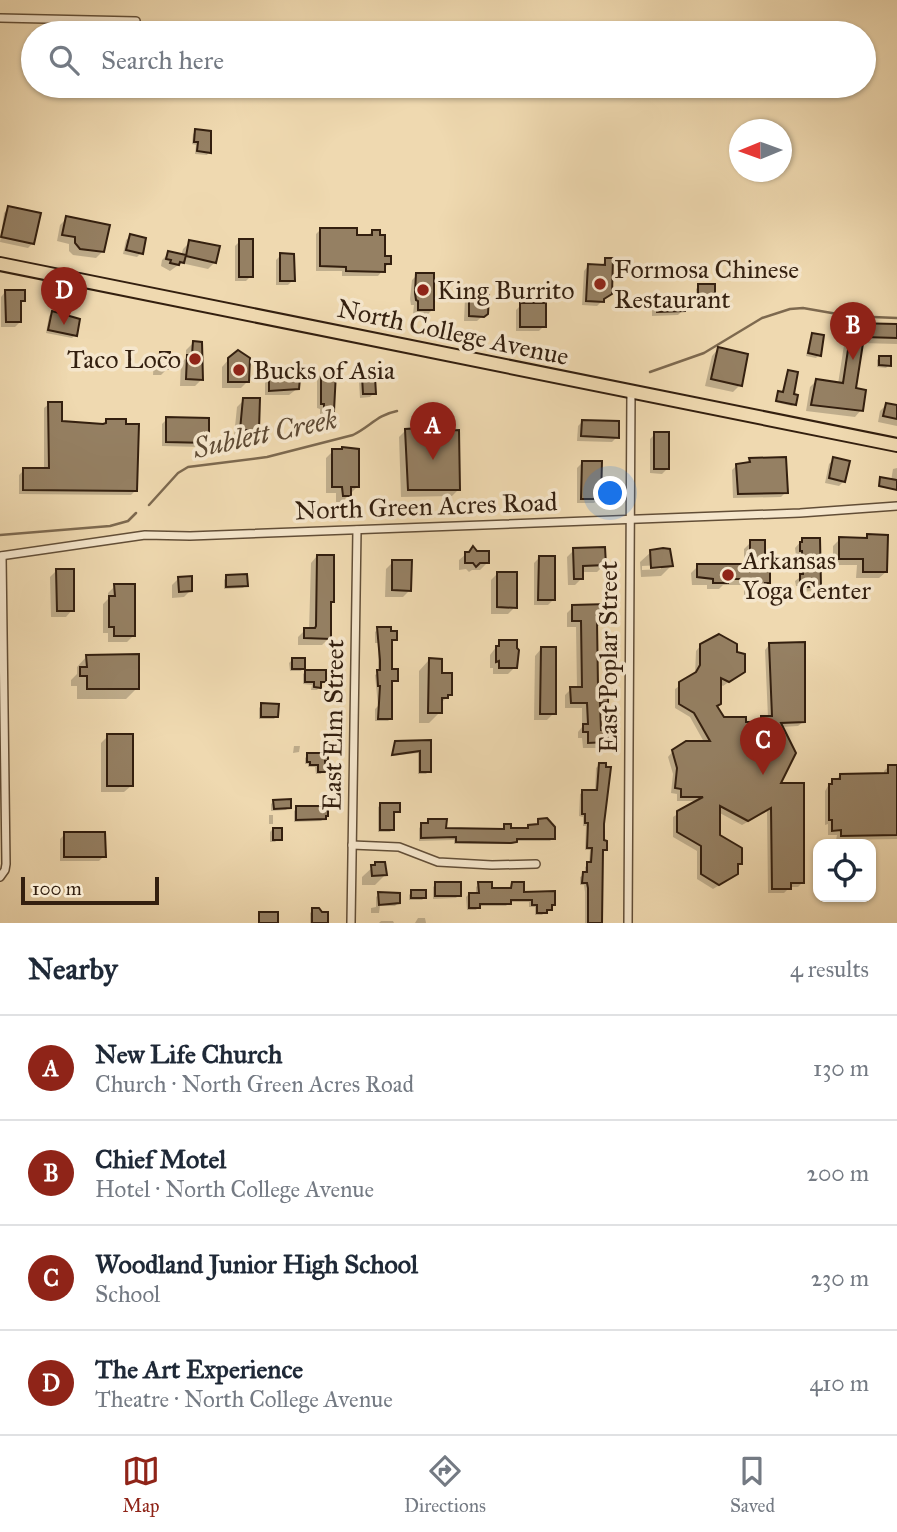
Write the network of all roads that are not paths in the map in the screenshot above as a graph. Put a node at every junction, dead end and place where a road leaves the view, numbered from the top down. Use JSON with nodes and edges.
{"nodes":[{"id":1,"x":0,"y":18,"type":"edge"},
{"id":2,"x":136,"y":20,"type":"dead end"},
{"id":3,"x":0,"y":264,"type":"edge"},
{"id":4,"x":631,"y":392,"type":"junction"},
{"id":5,"x":897,"y":445,"type":"edge"},
{"id":6,"x":897,"y":506,"type":"edge"},
{"id":7,"x":629,"y":520,"type":"junction"},
{"id":8,"x":357,"y":530,"type":"junction"},
{"id":9,"x":1,"y":556,"type":"edge"},
{"id":10,"x":352,"y":845,"type":"junction"},
{"id":11,"x":536,"y":863,"type":"dead end"},
{"id":12,"x":0,"y":877,"type":"edge"},
{"id":13,"x":351,"y":922,"type":"edge"},
{"id":14,"x":628,"y":923,"type":"edge"}],
"edges":[{"from":1,"to":2,"type":"street"},
{"from":3,"to":4,"type":"main road","name":"North College Avenue"},
{"from":4,"to":5,"type":"main road","name":"North College Avenue"},
{"from":4,"to":7,"type":"street","name":"East Poplar Street"},
{"from":6,"to":7,"type":"street","name":"North Green Acres Road"},
{"from":7,"to":8,"type":"street","name":"North Green Acres Road"},
{"from":7,"to":14,"type":"street","name":"East Poplar Street"},
{"from":8,"to":9,"type":"street","name":"North Green Acres Road"},
{"from":8,"to":10,"type":"street","name":"East Elm Street"},
{"from":9,"to":12,"type":"street"},
{"from":10,"to":11,"type":"street"},
{"from":10,"to":13,"type":"street","name":"East Elm Street"}]}
